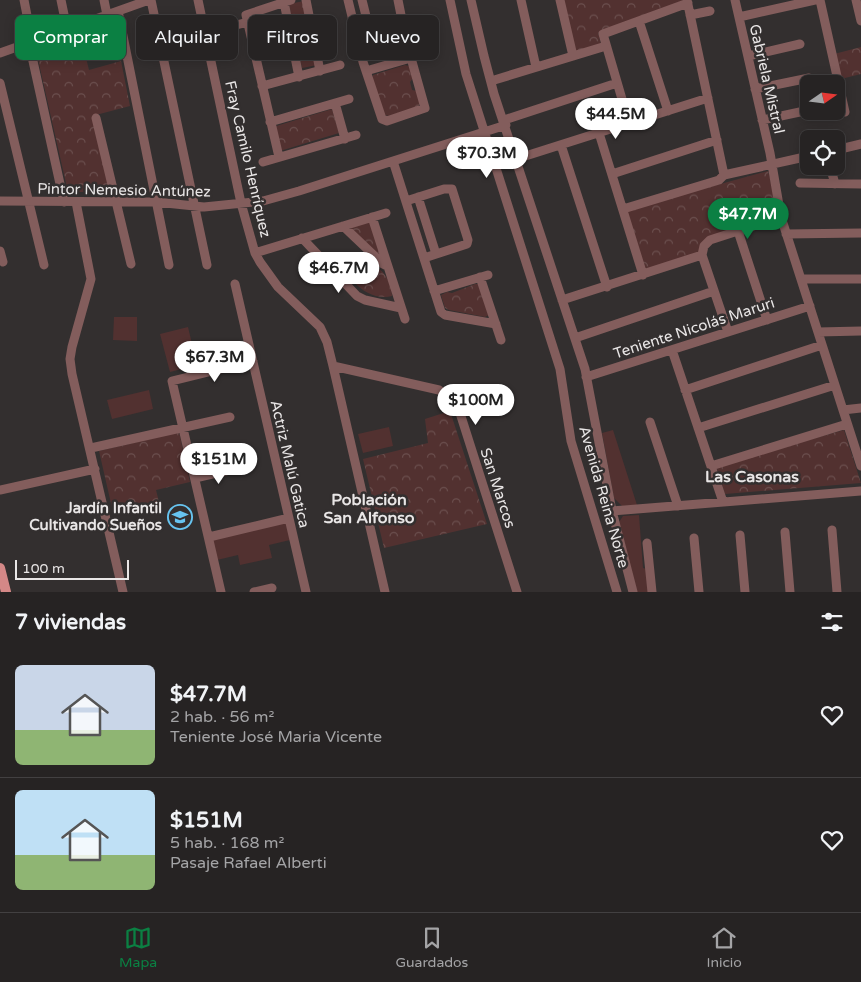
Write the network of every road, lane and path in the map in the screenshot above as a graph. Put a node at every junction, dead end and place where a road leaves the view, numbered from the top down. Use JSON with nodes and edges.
{"nodes":[{"id":1,"x":24,"y":0,"type":"edge"},
{"id":2,"x":61,"y":0,"type":"edge"},
{"id":3,"x":104,"y":0,"type":"edge"},
{"id":4,"x":150,"y":0,"type":"edge"},
{"id":5,"x":198,"y":0,"type":"edge"},
{"id":6,"x":306,"y":0,"type":"edge"},
{"id":7,"x":348,"y":0,"type":"edge"},
{"id":8,"x":362,"y":0,"type":"edge"},
{"id":9,"x":398,"y":0,"type":"edge"},
{"id":10,"x":450,"y":0,"type":"edge"},
{"id":11,"x":471,"y":0,"type":"edge"},
{"id":12,"x":521,"y":0,"type":"edge"},
{"id":13,"x":560,"y":0,"type":"edge"},
{"id":14,"x":735,"y":0,"type":"edge"},
{"id":15,"x":814,"y":0,"type":"edge"},
{"id":16,"x":856,"y":0,"type":"edge"},
{"id":17,"x":287,"y":1,"type":"edge"},
{"id":18,"x":687,"y":2,"type":"edge"},
{"id":19,"x":774,"y":5,"type":"edge"},
{"id":20,"x":710,"y":10,"type":"dead end"},
{"id":21,"x":118,"y":11,"type":"junction"},
{"id":22,"x":26,"y":15,"type":"edge"},
{"id":23,"x":64,"y":15,"type":"edge"},
{"id":24,"x":107,"y":15,"type":"joint"},
{"id":25,"x":201,"y":15,"type":"edge"},
{"id":26,"x":351,"y":15,"type":"edge"},
{"id":27,"x":366,"y":15,"type":"edge"},
{"id":28,"x":401,"y":15,"type":"edge"},
{"id":29,"x":690,"y":15,"type":"junction"},
{"id":30,"x":739,"y":17,"type":"junction"},
{"id":31,"x":639,"y":21,"type":"junction"},
{"id":32,"x":861,"y":21,"type":"edge"},
{"id":33,"x":248,"y":22,"type":"joint"},
{"id":34,"x":238,"y":24,"type":"edge"},
{"id":35,"x":800,"y":44,"type":"dead end"},
{"id":36,"x":606,"y":46,"type":"junction"},
{"id":37,"x":15,"y":48,"type":"edge"},
{"id":38,"x":0,"y":53,"type":"edge"},
{"id":39,"x":573,"y":56,"type":"junction"},
{"id":40,"x":748,"y":56,"type":"junction"},
{"id":41,"x":34,"y":60,"type":"edge"},
{"id":42,"x":211,"y":60,"type":"edge"},
{"id":43,"x":256,"y":60,"type":"edge"},
{"id":44,"x":363,"y":60,"type":"edge"},
{"id":45,"x":404,"y":60,"type":"edge"},
{"id":46,"x":412,"y":60,"type":"edge"},
{"id":47,"x":340,"y":65,"type":"dead end"},
{"id":48,"x":536,"y":67,"type":"junction"},
{"id":49,"x":320,"y":71,"type":"junction"},
{"id":50,"x":366,"y":71,"type":"junction"},
{"id":51,"x":835,"y":75,"type":"edge"},
{"id":52,"x":298,"y":77,"type":"junction"},
{"id":53,"x":800,"y":80,"type":"edge"},
{"id":54,"x":491,"y":81,"type":"junction"},
{"id":55,"x":0,"y":83,"type":"edge"},
{"id":56,"x":617,"y":83,"type":"junction"},
{"id":57,"x":262,"y":86,"type":"junction"},
{"id":58,"x":755,"y":89,"type":"junction"},
{"id":59,"x":708,"y":98,"type":"junction"},
{"id":60,"x":349,"y":99,"type":"dead end"},
{"id":61,"x":335,"y":103,"type":"junction"},
{"id":62,"x":668,"y":111,"type":"junction"},
{"id":63,"x":800,"y":112,"type":"edge"},
{"id":64,"x":96,"y":118,"type":"dead end"},
{"id":65,"x":762,"y":120,"type":"junction"},
{"id":66,"x":270,"y":122,"type":"junction"},
{"id":67,"x":505,"y":122,"type":"junction"},
{"id":68,"x":629,"y":123,"type":"junction"},
{"id":69,"x":485,"y":132,"type":"junction"},
{"id":70,"x":599,"y":133,"type":"junction"},
{"id":71,"x":356,"y":135,"type":"dead end"},
{"id":72,"x":345,"y":139,"type":"junction"},
{"id":73,"x":717,"y":140,"type":"junction"},
{"id":74,"x":861,"y":144,"type":"edge"},
{"id":75,"x":561,"y":145,"type":"junction"},
{"id":76,"x":845,"y":148,"type":"edge"},
{"id":77,"x":279,"y":157,"type":"junction"},
{"id":78,"x":800,"y":158,"type":"edge"},
{"id":79,"x":516,"y":159,"type":"junction"},
{"id":80,"x":393,"y":161,"type":"junction"},
{"id":81,"x":263,"y":162,"type":"dead end"},
{"id":82,"x":771,"y":165,"type":"junction"},
{"id":83,"x":612,"y":174,"type":"junction"},
{"id":84,"x":724,"y":175,"type":"junction"},
{"id":85,"x":832,"y":175,"type":"edge"},
{"id":86,"x":800,"y":184,"type":"dead end"},
{"id":87,"x":835,"y":184,"type":"junction"},
{"id":88,"x":861,"y":184,"type":"edge"},
{"id":89,"x":418,"y":197,"type":"junction"},
{"id":90,"x":0,"y":201,"type":"edge"},
{"id":91,"x":28,"y":201,"type":"junction"},
{"id":92,"x":406,"y":201,"type":"junction"},
{"id":93,"x":64,"y":202,"type":"junction"},
{"id":94,"x":76,"y":202,"type":"junction"},
{"id":95,"x":116,"y":202,"type":"junction"},
{"id":96,"x":156,"y":202,"type":"junction"},
{"id":97,"x":242,"y":203,"type":"junction"},
{"id":98,"x":195,"y":206,"type":"junction"},
{"id":99,"x":623,"y":209,"type":"junction"},
{"id":100,"x":386,"y":213,"type":"dead end"},
{"id":101,"x":372,"y":217,"type":"junction"},
{"id":102,"x":781,"y":218,"type":"junction"},
{"id":103,"x":343,"y":226,"type":"junction"},
{"id":104,"x":738,"y":231,"type":"junction"},
{"id":105,"x":861,"y":233,"type":"edge"},
{"id":106,"x":786,"y":234,"type":"junction"},
{"id":107,"x":302,"y":238,"type":"junction"},
{"id":108,"x":0,"y":251,"type":"edge"},
{"id":109,"x":255,"y":253,"type":"junction"},
{"id":110,"x":436,"y":254,"type":"junction"},
{"id":111,"x":702,"y":255,"type":"junction"},
{"id":112,"x":424,"y":258,"type":"junction"},
{"id":113,"x":3,"y":262,"type":"dead end"},
{"id":114,"x":131,"y":264,"type":"dead end"},
{"id":115,"x":44,"y":265,"type":"dead end"},
{"id":116,"x":168,"y":265,"type":"dead end"},
{"id":117,"x":207,"y":265,"type":"dead end"},
{"id":118,"x":387,"y":266,"type":"junction"},
{"id":119,"x":643,"y":274,"type":"junction"},
{"id":120,"x":801,"y":279,"type":"junction"},
{"id":121,"x":861,"y":279,"type":"edge"},
{"id":122,"x":235,"y":284,"type":"dead end"},
{"id":123,"x":606,"y":287,"type":"junction"},
{"id":124,"x":434,"y":291,"type":"junction"},
{"id":125,"x":714,"y":292,"type":"junction"},
{"id":126,"x":562,"y":300,"type":"junction"},
{"id":127,"x":810,"y":306,"type":"junction"},
{"id":128,"x":401,"y":308,"type":"junction"},
{"id":129,"x":405,"y":319,"type":"dead end"},
{"id":130,"x":767,"y":320,"type":"junction"},
{"id":131,"x":496,"y":324,"type":"junction"},
{"id":132,"x":861,"y":331,"type":"edge"},
{"id":133,"x":728,"y":332,"type":"junction"},
{"id":134,"x":818,"y":332,"type":"junction"},
{"id":135,"x":574,"y":338,"type":"junction"},
{"id":136,"x":501,"y":340,"type":"dead end"},
{"id":137,"x":822,"y":345,"type":"junction"},
{"id":138,"x":672,"y":350,"type":"junction"},
{"id":139,"x":253,"y":361,"type":"junction"},
{"id":140,"x":333,"y":366,"type":"junction"},
{"id":141,"x":586,"y":377,"type":"junction"},
{"id":142,"x":835,"y":385,"type":"junction"},
{"id":143,"x":686,"y":390,"type":"junction"},
{"id":144,"x":861,"y":408,"type":"edge"},
{"id":145,"x":843,"y":410,"type":"junction"},
{"id":146,"x":230,"y":417,"type":"dead end"},
{"id":147,"x":650,"y":422,"type":"dead end"},
{"id":148,"x":847,"y":424,"type":"junction"},
{"id":149,"x":183,"y":427,"type":"junction"},
{"id":150,"x":698,"y":428,"type":"junction"},
{"id":151,"x":91,"y":448,"type":"junction"},
{"id":152,"x":859,"y":451,"type":"edge"},
{"id":153,"x":711,"y":466,"type":"junction"},
{"id":154,"x":861,"y":466,"type":"edge"},
{"id":155,"x":238,"y":468,"type":"dead end"},
{"id":156,"x":95,"y":469,"type":"junction"},
{"id":157,"x":195,"y":478,"type":"junction"},
{"id":158,"x":0,"y":490,"type":"edge"},
{"id":159,"x":861,"y":491,"type":"edge"},
{"id":160,"x":723,"y":502,"type":"junction"},
{"id":161,"x":678,"y":506,"type":"junction"},
{"id":162,"x":612,"y":511,"type":"junction"},
{"id":163,"x":289,"y":518,"type":"junction"},
{"id":164,"x":832,"y":530,"type":"dead end"},
{"id":165,"x":785,"y":532,"type":"dead end"},
{"id":166,"x":740,"y":535,"type":"dead end"},
{"id":167,"x":209,"y":537,"type":"junction"},
{"id":168,"x":694,"y":538,"type":"dead end"},
{"id":169,"x":647,"y":543,"type":"dead end"},
{"id":170,"x":0,"y":568,"type":"edge"},
{"id":171,"x":272,"y":588,"type":"dead end"},
{"id":172,"x":6,"y":592,"type":"edge"},
{"id":173,"x":123,"y":592,"type":"edge"},
{"id":174,"x":221,"y":592,"type":"edge"},
{"id":175,"x":254,"y":592,"type":"edge"},
{"id":176,"x":306,"y":592,"type":"edge"},
{"id":177,"x":385,"y":592,"type":"edge"},
{"id":178,"x":518,"y":592,"type":"edge"},
{"id":179,"x":617,"y":592,"type":"edge"},
{"id":180,"x":633,"y":592,"type":"edge"},
{"id":181,"x":652,"y":592,"type":"edge"},
{"id":182,"x":698,"y":592,"type":"edge"},
{"id":183,"x":745,"y":592,"type":"edge"},
{"id":184,"x":790,"y":592,"type":"edge"},
{"id":185,"x":837,"y":592,"type":"edge"}],
"edges":[{"from":1,"to":22,"type":"street"},
{"from":2,"to":23,"type":"street"},
{"from":3,"to":24,"type":"street"},
{"from":4,"to":21,"type":"street"},
{"from":4,"to":98,"type":"street"},
{"from":5,"to":25,"type":"street","name":"Fray Camilo Henríquez"},
{"from":6,"to":49,"type":"street"},
{"from":7,"to":26,"type":"street"},
{"from":8,"to":27,"type":"street"},
{"from":9,"to":28,"type":"street"},
{"from":10,"to":69,"type":"street","name":"Avenida Reina Norte"},
{"from":11,"to":54,"type":"street","name":"Avenida Reina Norte"},
{"from":12,"to":48,"type":"street"},
{"from":13,"to":39,"type":"street"},
{"from":14,"to":30,"type":"street","name":"Gabriela Mistral"},
{"from":15,"to":19,"type":"street"},
{"from":15,"to":51,"type":"street"},
{"from":16,"to":32,"type":"street"},
{"from":17,"to":33,"type":"street"},
{"from":17,"to":52,"type":"street"},
{"from":18,"to":29,"type":"street"},
{"from":18,"to":31,"type":"street"},
{"from":19,"to":30,"type":"street"},
{"from":20,"to":29,"type":"street"},
{"from":21,"to":24,"type":"street"},
{"from":21,"to":96,"type":"street"},
{"from":29,"to":59,"type":"street"},
{"from":30,"to":40,"type":"street","name":"Gabriela Mistral"},
{"from":31,"to":36,"type":"street"},
{"from":31,"to":62,"type":"street"},
{"from":33,"to":34,"type":"street"},
{"from":35,"to":40,"type":"street"},
{"from":36,"to":39,"type":"street"},
{"from":36,"to":56,"type":"street"},
{"from":37,"to":38,"type":"street"},
{"from":39,"to":48,"type":"street"},
{"from":40,"to":58,"type":"street","name":"Gabriela Mistral"},
{"from":41,"to":93,"type":"street"},
{"from":42,"to":97,"type":"street","name":"Fray Camilo Henríquez"},
{"from":43,"to":57,"type":"street"},
{"from":44,"to":50,"type":"street"},
{"from":45,"to":50,"type":"street"},
{"from":46,"to":50,"type":"street"},
{"from":47,"to":49,"type":"street"},
{"from":48,"to":54,"type":"street"},
{"from":49,"to":52,"type":"street"},
{"from":52,"to":57,"type":"street"},
{"from":53,"to":58,"type":"street"},
{"from":54,"to":67,"type":"street","name":"Avenida Reina Norte"},
{"from":55,"to":91,"type":"street"},
{"from":56,"to":67,"type":"street","name":"Pintor Nemesio Antúnez"},
{"from":56,"to":68,"type":"street"},
{"from":57,"to":66,"type":"street"},
{"from":58,"to":65,"type":"street","name":"Gabriela Mistral"},
{"from":59,"to":62,"type":"street"},
{"from":59,"to":73,"type":"street"},
{"from":60,"to":61,"type":"street"},
{"from":61,"to":66,"type":"street"},
{"from":61,"to":72,"type":"street"},
{"from":62,"to":68,"type":"street"},
{"from":63,"to":65,"type":"street"},
{"from":64,"to":95,"type":"street"},
{"from":65,"to":82,"type":"street","name":"Gabriela Mistral"},
{"from":66,"to":77,"type":"street"},
{"from":67,"to":69,"type":"street","name":"Pintor Nemesio Antúnez"},
{"from":67,"to":79,"type":"street","name":"Avenida Reina Norte"},
{"from":68,"to":70,"type":"street"},
{"from":69,"to":80,"type":"street","name":"Pintor Nemesio Antúnez"},
{"from":69,"to":179,"type":"street","name":"Avenida Reina Norte"},
{"from":70,"to":75,"type":"street"},
{"from":70,"to":83,"type":"street"},
{"from":71,"to":72,"type":"street"},
{"from":72,"to":77,"type":"street"},
{"from":73,"to":83,"type":"street"},
{"from":73,"to":84,"type":"street"},
{"from":74,"to":76,"type":"street"},
{"from":75,"to":79,"type":"street"},
{"from":75,"to":123,"type":"street"},
{"from":77,"to":81,"type":"street"},
{"from":78,"to":82,"type":"street"},
{"from":79,"to":126,"type":"street","name":"Avenida Reina Norte"},
{"from":80,"to":92,"type":"street"},
{"from":80,"to":97,"type":"street","name":"Pintor Nemesio Antúnez"},
{"from":82,"to":84,"type":"street"},
{"from":82,"to":102,"type":"street","name":"Gabriela Mistral"},
{"from":83,"to":99,"type":"street"},
{"from":84,"to":99,"type":"street"},
{"from":85,"to":87,"type":"street"},
{"from":86,"to":87,"type":"street"},
{"from":87,"to":88,"type":"street"},
{"from":89,"to":92,"type":"street"},
{"from":89,"to":110,"type":"street"},
{"from":89,"to":110,"type":"street"},
{"from":90,"to":91,"type":"street","name":"Pintor Nemesio Antúnez"},
{"from":91,"to":93,"type":"street","name":"Pintor Nemesio Antúnez"},
{"from":91,"to":115,"type":"street"},
{"from":92,"to":112,"type":"street"},
{"from":93,"to":94,"type":"street","name":"Pintor Nemesio Antúnez"},
{"from":94,"to":95,"type":"street","name":"Pintor Nemesio Antúnez"},
{"from":94,"to":151,"type":"street"},
{"from":95,"to":96,"type":"street","name":"Pintor Nemesio Antúnez"},
{"from":95,"to":114,"type":"street"},
{"from":96,"to":98,"type":"street","name":"Pintor Nemesio Antúnez"},
{"from":96,"to":116,"type":"street"},
{"from":97,"to":98,"type":"street","name":"Pintor Nemesio Antúnez"},
{"from":97,"to":109,"type":"street","name":"Fray Camilo Henríquez"},
{"from":98,"to":117,"type":"street"},
{"from":99,"to":119,"type":"street"},
{"from":100,"to":101,"type":"street"},
{"from":101,"to":103,"type":"street"},
{"from":101,"to":118,"type":"street"},
{"from":102,"to":104,"type":"street"},
{"from":102,"to":106,"type":"street","name":"Gabriela Mistral"},
{"from":103,"to":107,"type":"street"},
{"from":103,"to":118,"type":"street"},
{"from":104,"to":111,"type":"street"},
{"from":104,"to":130,"type":"street"},
{"from":105,"to":106,"type":"street"},
{"from":106,"to":120,"type":"street","name":"Gabriela Mistral"},
{"from":107,"to":109,"type":"street"},
{"from":107,"to":128,"type":"street"},
{"from":108,"to":113,"type":"street"},
{"from":109,"to":140,"type":"street","name":"Fray Camilo Henríquez"},
{"from":110,"to":112,"type":"street"},
{"from":111,"to":119,"type":"street"},
{"from":111,"to":125,"type":"street"},
{"from":112,"to":124,"type":"street"},
{"from":118,"to":128,"type":"street"},
{"from":119,"to":123,"type":"street"},
{"from":120,"to":121,"type":"street"},
{"from":120,"to":127,"type":"street","name":"Gabriela Mistral"},
{"from":122,"to":139,"type":"street","name":"Actriz Malú Gatica"},
{"from":123,"to":126,"type":"street"},
{"from":124,"to":131,"type":"street"},
{"from":124,"to":131,"type":"street"},
{"from":125,"to":133,"type":"street"},
{"from":125,"to":135,"type":"street"},
{"from":126,"to":135,"type":"street","name":"Avenida Reina Norte"},
{"from":127,"to":130,"type":"street","name":"Teniente Nicolás Maruri"},
{"from":127,"to":134,"type":"street","name":"Gabriela Mistral"},
{"from":128,"to":129,"type":"street"},
{"from":130,"to":133,"type":"street","name":"Teniente Nicolás Maruri"},
{"from":131,"to":136,"type":"street"},
{"from":132,"to":134,"type":"street"},
{"from":133,"to":138,"type":"street","name":"Teniente Nicolás Maruri"},
{"from":134,"to":137,"type":"street","name":"Gabriela Mistral"},
{"from":135,"to":141,"type":"street","name":"Avenida Reina Norte"},
{"from":137,"to":142,"type":"street","name":"Gabriela Mistral"},
{"from":137,"to":143,"type":"street"},
{"from":138,"to":141,"type":"street","name":"Teniente Nicolás Maruri"},
{"from":138,"to":143,"type":"street"},
{"from":139,"to":149,"type":"street"},
{"from":139,"to":163,"type":"street","name":"Actriz Malú Gatica"},
{"from":140,"to":177,"type":"street","name":"Fray Camilo Henríquez"},
{"from":140,"to":178,"type":"street","name":"San Marcos"},
{"from":141,"to":162,"type":"street","name":"Avenida Reina Norte"},
{"from":142,"to":145,"type":"street","name":"Gabriela Mistral"},
{"from":142,"to":150,"type":"street"},
{"from":143,"to":150,"type":"street"},
{"from":144,"to":145,"type":"street"},
{"from":145,"to":148,"type":"street","name":"Gabriela Mistral"},
{"from":146,"to":149,"type":"street"},
{"from":147,"to":161,"type":"street"},
{"from":148,"to":152,"type":"street","name":"Gabriela Mistral"},
{"from":148,"to":153,"type":"street"},
{"from":149,"to":151,"type":"street"},
{"from":149,"to":157,"type":"street"},
{"from":150,"to":153,"type":"street"},
{"from":151,"to":156,"type":"street"},
{"from":152,"to":154,"type":"street","name":"Gabriela Mistral"},
{"from":153,"to":160,"type":"street"},
{"from":155,"to":157,"type":"street"},
{"from":156,"to":158,"type":"street"},
{"from":156,"to":173,"type":"street"},
{"from":157,"to":167,"type":"street"},
{"from":159,"to":160,"type":"street"},
{"from":160,"to":161,"type":"street"},
{"from":161,"to":162,"type":"street"},
{"from":162,"to":180,"type":"street","name":"Avenida Reina Norte"},
{"from":163,"to":167,"type":"street"},
{"from":163,"to":176,"type":"street","name":"Actriz Malú Gatica"},
{"from":164,"to":185,"type":"street"},
{"from":165,"to":184,"type":"street"},
{"from":166,"to":183,"type":"street"},
{"from":167,"to":174,"type":"street"},
{"from":168,"to":182,"type":"street"},
{"from":169,"to":181,"type":"street"},
{"from":170,"to":172,"type":"main road"},
{"from":171,"to":175,"type":"street"}]}
